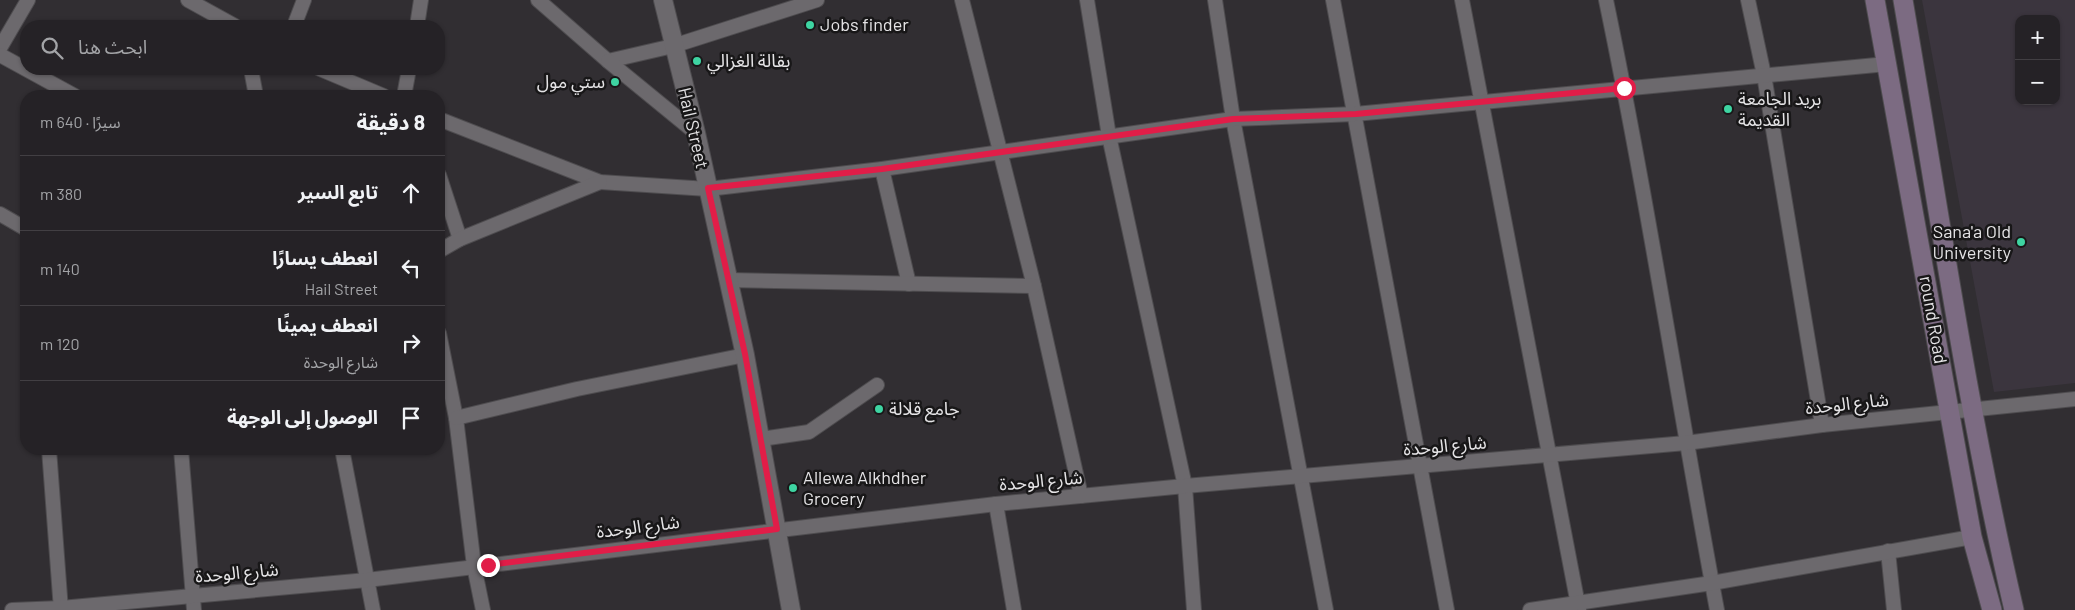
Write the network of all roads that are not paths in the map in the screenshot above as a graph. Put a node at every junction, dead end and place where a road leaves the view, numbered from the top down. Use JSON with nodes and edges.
{"nodes":[{"id":1,"x":28,"y":0,"type":"edge"},
{"id":2,"x":188,"y":0,"type":"edge"},
{"id":3,"x":304,"y":0,"type":"edge"},
{"id":4,"x":422,"y":0,"type":"edge"},
{"id":5,"x":538,"y":0,"type":"edge"},
{"id":6,"x":663,"y":0,"type":"edge"},
{"id":7,"x":817,"y":0,"type":"edge"},
{"id":8,"x":962,"y":0,"type":"edge"},
{"id":9,"x":1087,"y":0,"type":"edge"},
{"id":10,"x":1215,"y":0,"type":"edge"},
{"id":11,"x":1334,"y":0,"type":"edge"},
{"id":12,"x":1462,"y":0,"type":"edge"},
{"id":13,"x":1606,"y":0,"type":"edge"},
{"id":14,"x":1748,"y":0,"type":"edge"},
{"id":15,"x":1874,"y":0,"type":"edge"},
{"id":16,"x":1903,"y":0,"type":"edge"},
{"id":17,"x":224,"y":20,"type":"edge"},
{"id":18,"x":296,"y":20,"type":"edge"},
{"id":19,"x":418,"y":20,"type":"edge"},
{"id":20,"x":673,"y":46,"type":"junction"},
{"id":21,"x":0,"y":48,"type":"edge"},
{"id":22,"x":0,"y":55,"type":"edge"},
{"id":23,"x":608,"y":61,"type":"junction"},
{"id":24,"x":1887,"y":64,"type":"junction"},
{"id":25,"x":20,"y":66,"type":"edge"},
{"id":26,"x":37,"y":75,"type":"edge"},
{"id":27,"x":252,"y":75,"type":"edge"},
{"id":28,"x":334,"y":75,"type":"edge"},
{"id":29,"x":408,"y":75,"type":"edge"},
{"id":30,"x":1764,"y":75,"type":"junction"},
{"id":31,"x":1624,"y":88,"type":"junction"},
{"id":32,"x":64,"y":90,"type":"edge"},
{"id":33,"x":255,"y":90,"type":"edge"},
{"id":34,"x":370,"y":90,"type":"edge"},
{"id":35,"x":405,"y":90,"type":"edge"},
{"id":36,"x":1482,"y":103,"type":"junction"},
{"id":37,"x":1356,"y":114,"type":"junction"},
{"id":38,"x":1233,"y":119,"type":"junction"},
{"id":39,"x":445,"y":121,"type":"edge"},
{"id":40,"x":696,"y":134,"type":"junction"},
{"id":41,"x":1109,"y":136,"type":"junction"},
{"id":42,"x":1000,"y":153,"type":"junction"},
{"id":43,"x":882,"y":169,"type":"junction"},
{"id":44,"x":600,"y":182,"type":"junction"},
{"id":45,"x":708,"y":188,"type":"junction"},
{"id":46,"x":445,"y":193,"type":"edge"},
{"id":47,"x":0,"y":214,"type":"edge"},
{"id":48,"x":20,"y":226,"type":"edge"},
{"id":49,"x":460,"y":239,"type":"junction"},
{"id":50,"x":445,"y":247,"type":"edge"},
{"id":51,"x":728,"y":280,"type":"junction"},
{"id":52,"x":909,"y":284,"type":"junction"},
{"id":53,"x":1034,"y":286,"type":"junction"},
{"id":54,"x":745,"y":354,"type":"junction"},
{"id":55,"x":445,"y":363,"type":"edge"},
{"id":56,"x":878,"y":385,"type":"dead end"},
{"id":57,"x":2075,"y":399,"type":"edge"},
{"id":58,"x":1973,"y":410,"type":"junction"},
{"id":59,"x":1950,"y":412,"type":"junction"},
{"id":60,"x":456,"y":418,"type":"junction"},
{"id":61,"x":1822,"y":425,"type":"junction"},
{"id":62,"x":761,"y":439,"type":"junction"},
{"id":63,"x":1686,"y":443,"type":"junction"},
{"id":64,"x":49,"y":455,"type":"edge"},
{"id":65,"x":181,"y":455,"type":"edge"},
{"id":66,"x":343,"y":455,"type":"edge"},
{"id":67,"x":1548,"y":456,"type":"junction"},
{"id":68,"x":1420,"y":467,"type":"junction"},
{"id":69,"x":1302,"y":477,"type":"junction"},
{"id":70,"x":1184,"y":486,"type":"junction"},
{"id":71,"x":1081,"y":496,"type":"junction"},
{"id":72,"x":996,"y":504,"type":"junction"},
{"id":73,"x":777,"y":529,"type":"junction"},
{"id":74,"x":1972,"y":537,"type":"junction"},
{"id":75,"x":1888,"y":551,"type":"junction"},
{"id":76,"x":474,"y":566,"type":"junction"},
{"id":77,"x":367,"y":580,"type":"junction"},
{"id":78,"x":1712,"y":583,"type":"junction"},
{"id":79,"x":193,"y":596,"type":"junction"},
{"id":80,"x":1578,"y":607,"type":"edge"},
{"id":81,"x":61,"y":609,"type":"edge"},
{"id":82,"x":12,"y":610,"type":"edge"},
{"id":83,"x":194,"y":610,"type":"edge"},
{"id":84,"x":373,"y":610,"type":"edge"},
{"id":85,"x":483,"y":610,"type":"edge"},
{"id":86,"x":791,"y":610,"type":"edge"},
{"id":87,"x":1014,"y":610,"type":"edge"},
{"id":88,"x":1194,"y":610,"type":"edge"},
{"id":89,"x":1326,"y":610,"type":"edge"},
{"id":90,"x":1447,"y":610,"type":"edge"},
{"id":91,"x":1530,"y":610,"type":"edge"},
{"id":92,"x":1718,"y":610,"type":"edge"},
{"id":93,"x":1894,"y":610,"type":"edge"},
{"id":94,"x":1992,"y":610,"type":"edge"},
{"id":95,"x":2014,"y":610,"type":"edge"}],
"edges":[{"from":1,"to":21,"type":"street"},
{"from":2,"to":17,"type":"street"},
{"from":3,"to":18,"type":"street"},
{"from":4,"to":19,"type":"street"},
{"from":5,"to":23,"type":"street"},
{"from":6,"to":20,"type":"street","name":"Hail Street"},
{"from":7,"to":20,"type":"street"},
{"from":8,"to":42,"type":"street"},
{"from":9,"to":41,"type":"street"},
{"from":10,"to":38,"type":"street"},
{"from":11,"to":37,"type":"street"},
{"from":12,"to":36,"type":"street"},
{"from":13,"to":31,"type":"street"},
{"from":14,"to":30,"type":"street"},
{"from":15,"to":24,"type":"main road","name":"round Road"},
{"from":16,"to":58,"type":"main road","name":"round Road"},
{"from":20,"to":23,"type":"street"},
{"from":20,"to":40,"type":"street","name":"Hail Street"},
{"from":22,"to":25,"type":"street"},
{"from":23,"to":40,"type":"street"},
{"from":24,"to":30,"type":"street"},
{"from":24,"to":59,"type":"main road","name":"round Road"},
{"from":26,"to":32,"type":"street"},
{"from":27,"to":33,"type":"street"},
{"from":28,"to":34,"type":"street"},
{"from":29,"to":35,"type":"street"},
{"from":30,"to":31,"type":"street"},
{"from":30,"to":61,"type":"street"},
{"from":31,"to":36,"type":"street"},
{"from":31,"to":63,"type":"street"},
{"from":36,"to":37,"type":"street"},
{"from":36,"to":67,"type":"street"},
{"from":37,"to":38,"type":"street"},
{"from":37,"to":68,"type":"street"},
{"from":38,"to":41,"type":"street"},
{"from":38,"to":69,"type":"street"},
{"from":39,"to":44,"type":"street"},
{"from":40,"to":45,"type":"street","name":"Hail Street"},
{"from":41,"to":42,"type":"street"},
{"from":41,"to":70,"type":"street"},
{"from":42,"to":43,"type":"street"},
{"from":42,"to":53,"type":"street"},
{"from":43,"to":45,"type":"street"},
{"from":43,"to":52,"type":"street"},
{"from":44,"to":45,"type":"street"},
{"from":44,"to":49,"type":"street"},
{"from":45,"to":51,"type":"street","name":"Hail Street"},
{"from":46,"to":49,"type":"street"},
{"from":47,"to":48,"type":"street"},
{"from":49,"to":50,"type":"street"},
{"from":51,"to":52,"type":"street"},
{"from":51,"to":54,"type":"street","name":"Hail Street"},
{"from":52,"to":53,"type":"street"},
{"from":53,"to":71,"type":"street"},
{"from":54,"to":60,"type":"street"},
{"from":54,"to":62,"type":"street","name":"Hail Street"},
{"from":55,"to":60,"type":"street"},
{"from":56,"to":62,"type":"street"},
{"from":57,"to":58,"type":"street","name":"شارع الوحدة"},
{"from":58,"to":59,"type":"street","name":"شارع الوحدة"},
{"from":58,"to":95,"type":"main road","name":"round Road"},
{"from":59,"to":61,"type":"street","name":"شارع الوحدة"},
{"from":59,"to":74,"type":"main road","name":"round Road"},
{"from":60,"to":76,"type":"street"},
{"from":61,"to":63,"type":"street","name":"شارع الوحدة"},
{"from":62,"to":73,"type":"street","name":"Hail Street"},
{"from":63,"to":67,"type":"street","name":"شارع الوحدة"},
{"from":63,"to":78,"type":"street"},
{"from":64,"to":81,"type":"street"},
{"from":65,"to":79,"type":"street"},
{"from":66,"to":77,"type":"street"},
{"from":67,"to":68,"type":"street","name":"شارع الوحدة"},
{"from":67,"to":80,"type":"street"},
{"from":68,"to":69,"type":"street","name":"شارع الوحدة"},
{"from":68,"to":90,"type":"street"},
{"from":69,"to":70,"type":"street","name":"شارع الوحدة"},
{"from":69,"to":89,"type":"street"},
{"from":70,"to":71,"type":"street","name":"شارع الوحدة"},
{"from":70,"to":88,"type":"street"},
{"from":71,"to":72,"type":"street","name":"شارع الوحدة"},
{"from":72,"to":73,"type":"street","name":"شارع الوحدة"},
{"from":72,"to":87,"type":"street"},
{"from":73,"to":76,"type":"street","name":"شارع الوحدة"},
{"from":73,"to":86,"type":"street","name":"Hail Street"},
{"from":74,"to":75,"type":"street"},
{"from":74,"to":94,"type":"main road","name":"round Road"},
{"from":75,"to":78,"type":"street"},
{"from":75,"to":93,"type":"street"},
{"from":76,"to":77,"type":"street","name":"شارع الوحدة"},
{"from":76,"to":85,"type":"street"},
{"from":77,"to":79,"type":"street","name":"شارع الوحدة"},
{"from":77,"to":84,"type":"street"},
{"from":78,"to":80,"type":"street"},
{"from":78,"to":92,"type":"street"},
{"from":79,"to":81,"type":"street","name":"شارع الوحدة"},
{"from":79,"to":83,"type":"street"},
{"from":80,"to":91,"type":"street"},
{"from":81,"to":82,"type":"street","name":"شارع الوحدة"}]}
